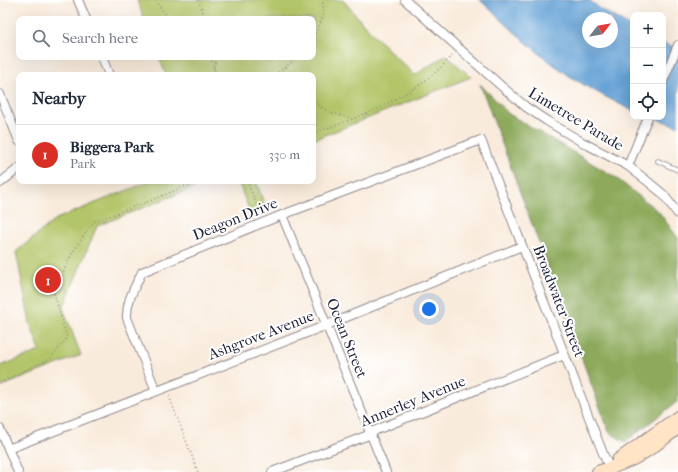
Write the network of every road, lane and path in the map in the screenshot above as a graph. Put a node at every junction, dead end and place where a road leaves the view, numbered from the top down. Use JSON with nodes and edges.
{"nodes":[{"id":1,"x":78,"y":0,"type":"edge"},
{"id":2,"x":156,"y":0,"type":"edge"},
{"id":3,"x":198,"y":0,"type":"edge"},
{"id":4,"x":322,"y":0,"type":"edge"},
{"id":5,"x":405,"y":0,"type":"edge"},
{"id":6,"x":85,"y":16,"type":"edge"},
{"id":7,"x":167,"y":16,"type":"edge"},
{"id":8,"x":205,"y":16,"type":"edge"},
{"id":9,"x":316,"y":32,"type":"edge"},
{"id":10,"x":678,"y":45,"type":"edge"},
{"id":11,"x":453,"y":55,"type":"dead end"},
{"id":12,"x":103,"y":60,"type":"edge"},
{"id":13,"x":211,"y":60,"type":"edge"},
{"id":14,"x":215,"y":60,"type":"edge"},
{"id":15,"x":294,"y":60,"type":"edge"},
{"id":16,"x":214,"y":68,"type":"junction"},
{"id":17,"x":108,"y":72,"type":"edge"},
{"id":18,"x":213,"y":72,"type":"edge"},
{"id":19,"x":215,"y":72,"type":"edge"},
{"id":20,"x":279,"y":72,"type":"edge"},
{"id":21,"x":666,"y":74,"type":"edge"},
{"id":22,"x":0,"y":94,"type":"edge"},
{"id":23,"x":316,"y":102,"type":"edge"},
{"id":24,"x":352,"y":119,"type":"junction"},
{"id":25,"x":647,"y":120,"type":"edge"},
{"id":26,"x":316,"y":132,"type":"edge"},
{"id":27,"x":16,"y":134,"type":"edge"},
{"id":28,"x":481,"y":140,"type":"joint"},
{"id":29,"x":658,"y":161,"type":"dead end"},
{"id":30,"x":628,"y":166,"type":"junction"},
{"id":31,"x":16,"y":170,"type":"edge"},
{"id":32,"x":678,"y":170,"type":"edge"},
{"id":33,"x":0,"y":183,"type":"edge"},
{"id":34,"x":191,"y":184,"type":"edge"},
{"id":35,"x":248,"y":184,"type":"edge"},
{"id":36,"x":678,"y":214,"type":"edge"},
{"id":37,"x":282,"y":215,"type":"junction"},
{"id":38,"x":264,"y":222,"type":"junction"},
{"id":39,"x":522,"y":246,"type":"junction"},
{"id":40,"x":327,"y":325,"type":"junction"},
{"id":41,"x":564,"y":355,"type":"junction"},
{"id":42,"x":0,"y":383,"type":"edge"},
{"id":43,"x":156,"y":391,"type":"junction"},
{"id":44,"x":169,"y":396,"type":"dead end"},
{"id":45,"x":678,"y":421,"type":"edge"},
{"id":46,"x":0,"y":429,"type":"edge"},
{"id":47,"x":371,"y":433,"type":"junction"},
{"id":48,"x":8,"y":449,"type":"junction"},
{"id":49,"x":610,"y":470,"type":"edge"},
{"id":50,"x":18,"y":472,"type":"edge"},
{"id":51,"x":198,"y":472,"type":"edge"},
{"id":52,"x":272,"y":472,"type":"edge"},
{"id":53,"x":386,"y":472,"type":"edge"},
{"id":54,"x":598,"y":472,"type":"edge"}],
"edges":[{"from":1,"to":6,"type":"street"},
{"from":2,"to":7,"type":"path"},
{"from":3,"to":8,"type":"path"},
{"from":4,"to":9,"type":"path"},
{"from":5,"to":30,"type":"street","name":"Limetree Parade"},
{"from":10,"to":21,"type":"street"},
{"from":11,"to":24,"type":"path"},
{"from":12,"to":17,"type":"street"},
{"from":13,"to":16,"type":"path"},
{"from":14,"to":16,"type":"path"},
{"from":15,"to":20,"type":"path"},
{"from":16,"to":18,"type":"path"},
{"from":16,"to":19,"type":"path"},
{"from":22,"to":27,"type":"street"},
{"from":23,"to":24,"type":"path"},
{"from":24,"to":26,"type":"path"},
{"from":25,"to":30,"type":"street"},
{"from":28,"to":37,"type":"street","name":"Deagon Drive"},
{"from":28,"to":39,"type":"street","name":"Broadwater Street"},
{"from":29,"to":32,"type":"lane"},
{"from":30,"to":36,"type":"street","name":"Limetree Parade"},
{"from":31,"to":33,"type":"street"},
{"from":34,"to":42,"type":"path"},
{"from":35,"to":38,"type":"path"},
{"from":37,"to":38,"type":"street","name":"Deagon Drive"},
{"from":37,"to":40,"type":"street","name":"Ocean Street"},
{"from":38,"to":43,"type":"street","name":"Deagon Drive"},
{"from":39,"to":40,"type":"street","name":"Ashgrove Avenue"},
{"from":39,"to":41,"type":"street","name":"Broadwater Street"},
{"from":40,"to":43,"type":"street","name":"Ashgrove Avenue"},
{"from":40,"to":47,"type":"street","name":"Ocean Street"},
{"from":41,"to":47,"type":"street","name":"Annerley Avenue"},
{"from":41,"to":49,"type":"street","name":"Broadwater Street"},
{"from":43,"to":48,"type":"street","name":"Ashgrove Avenue"},
{"from":44,"to":51,"type":"path"},
{"from":45,"to":49,"type":"main road"},
{"from":46,"to":48,"type":"street"},
{"from":47,"to":52,"type":"street","name":"Annerley Avenue"},
{"from":47,"to":53,"type":"street","name":"Ocean Street"},
{"from":48,"to":50,"type":"street"},
{"from":49,"to":54,"type":"main road"}]}
